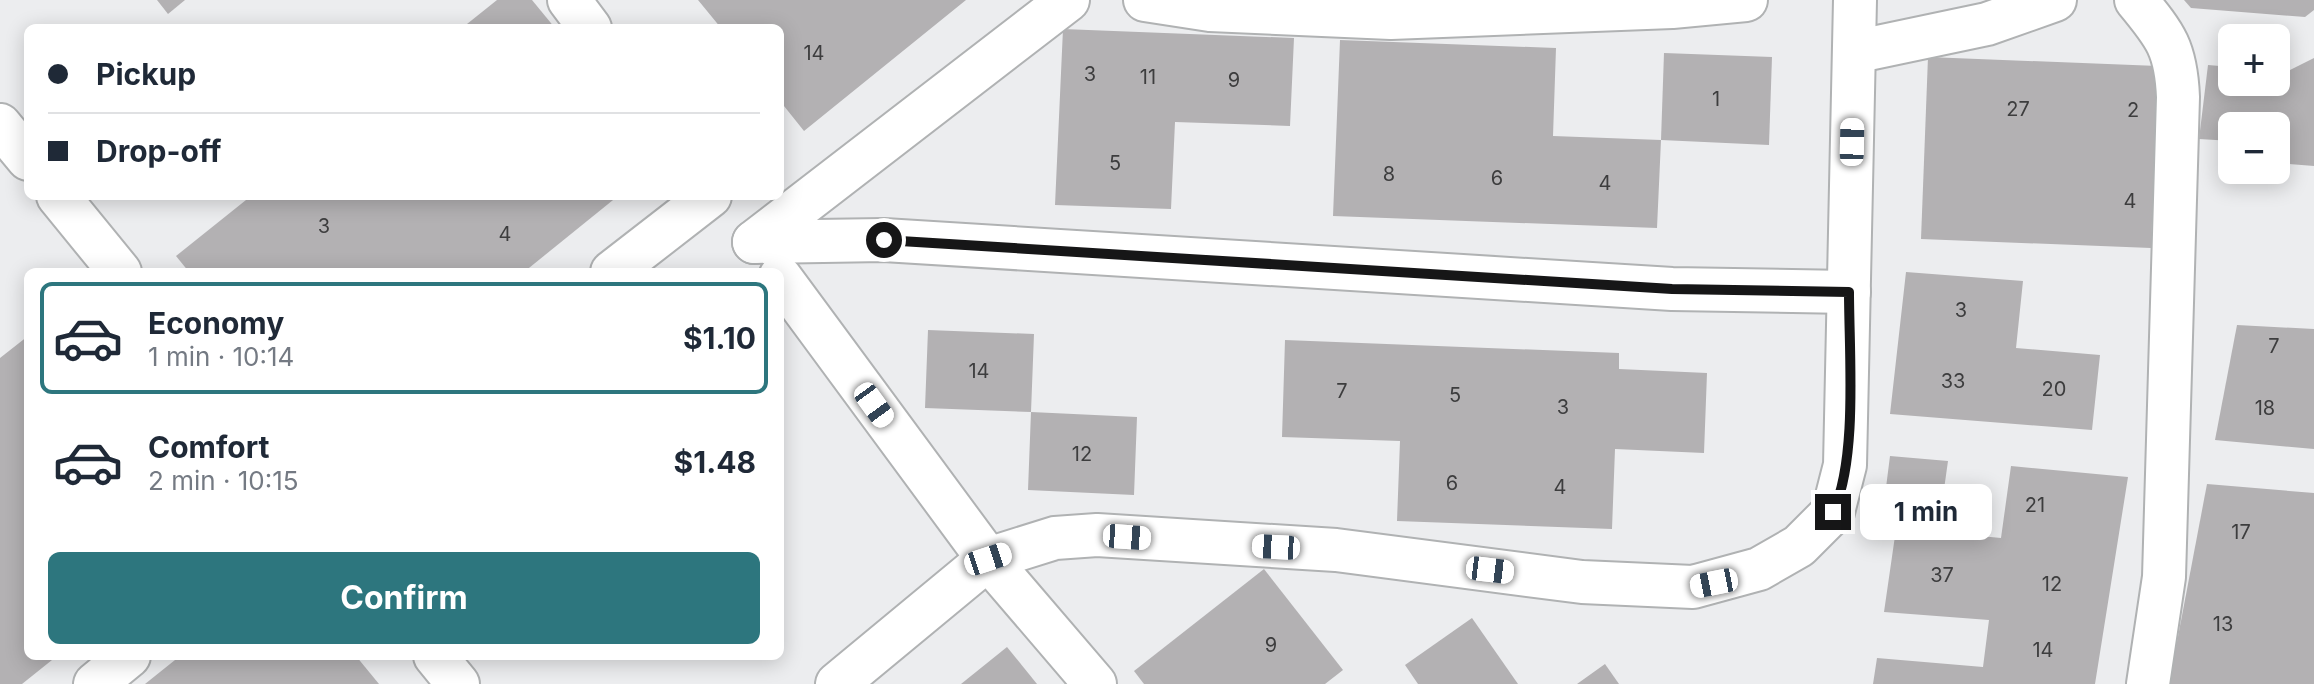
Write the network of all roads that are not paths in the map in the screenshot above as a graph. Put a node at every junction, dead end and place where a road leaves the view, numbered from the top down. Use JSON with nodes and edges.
{"nodes":[{"id":1,"x":569,"y":0,"type":"edge"},
{"id":2,"x":1145,"y":0,"type":"edge"},
{"id":3,"x":1746,"y":0,"type":"edge"},
{"id":4,"x":1855,"y":0,"type":"edge"},
{"id":5,"x":2055,"y":0,"type":"edge"},
{"id":6,"x":2136,"y":0,"type":"edge"},
{"id":7,"x":1059,"y":2,"type":"edge"},
{"id":8,"x":587,"y":24,"type":"edge"},
{"id":9,"x":1854,"y":52,"type":"junction"},
{"id":10,"x":0,"y":125,"type":"edge"},
{"id":11,"x":24,"y":154,"type":"edge"},
{"id":12,"x":61,"y":200,"type":"edge"},
{"id":13,"x":705,"y":200,"type":"edge"},
{"id":14,"x":719,"y":200,"type":"edge"},
{"id":15,"x":765,"y":257,"type":"edge"},
{"id":16,"x":117,"y":268,"type":"edge"},
{"id":17,"x":617,"y":268,"type":"edge"},
{"id":18,"x":784,"y":282,"type":"edge"},
{"id":19,"x":1849,"y":292,"type":"junction"},
{"id":20,"x":988,"y":559,"type":"junction"},
{"id":21,"x":124,"y":660,"type":"edge"},
{"id":22,"x":438,"y":660,"type":"edge"},
{"id":23,"x":95,"y":684,"type":"edge"},
{"id":24,"x":458,"y":684,"type":"edge"},
{"id":25,"x":837,"y":684,"type":"edge"},
{"id":26,"x":1095,"y":684,"type":"edge"},
{"id":27,"x":2148,"y":684,"type":"edge"}],
"edges":[{"from":1,"to":8,"type":"street"},
{"from":2,"to":3,"type":"street"},
{"from":4,"to":9,"type":"street"},
{"from":5,"to":9,"type":"street"},
{"from":6,"to":27,"type":"street"},
{"from":7,"to":15,"type":"street"},
{"from":9,"to":19,"type":"street"},
{"from":10,"to":11,"type":"street"},
{"from":12,"to":16,"type":"street"},
{"from":13,"to":17,"type":"street"},
{"from":14,"to":15,"type":"street"},
{"from":15,"to":19,"type":"street"},
{"from":18,"to":20,"type":"street"},
{"from":19,"to":20,"type":"street"},
{"from":20,"to":25,"type":"street"},
{"from":20,"to":26,"type":"street"},
{"from":21,"to":23,"type":"street"},
{"from":22,"to":24,"type":"street"}]}
